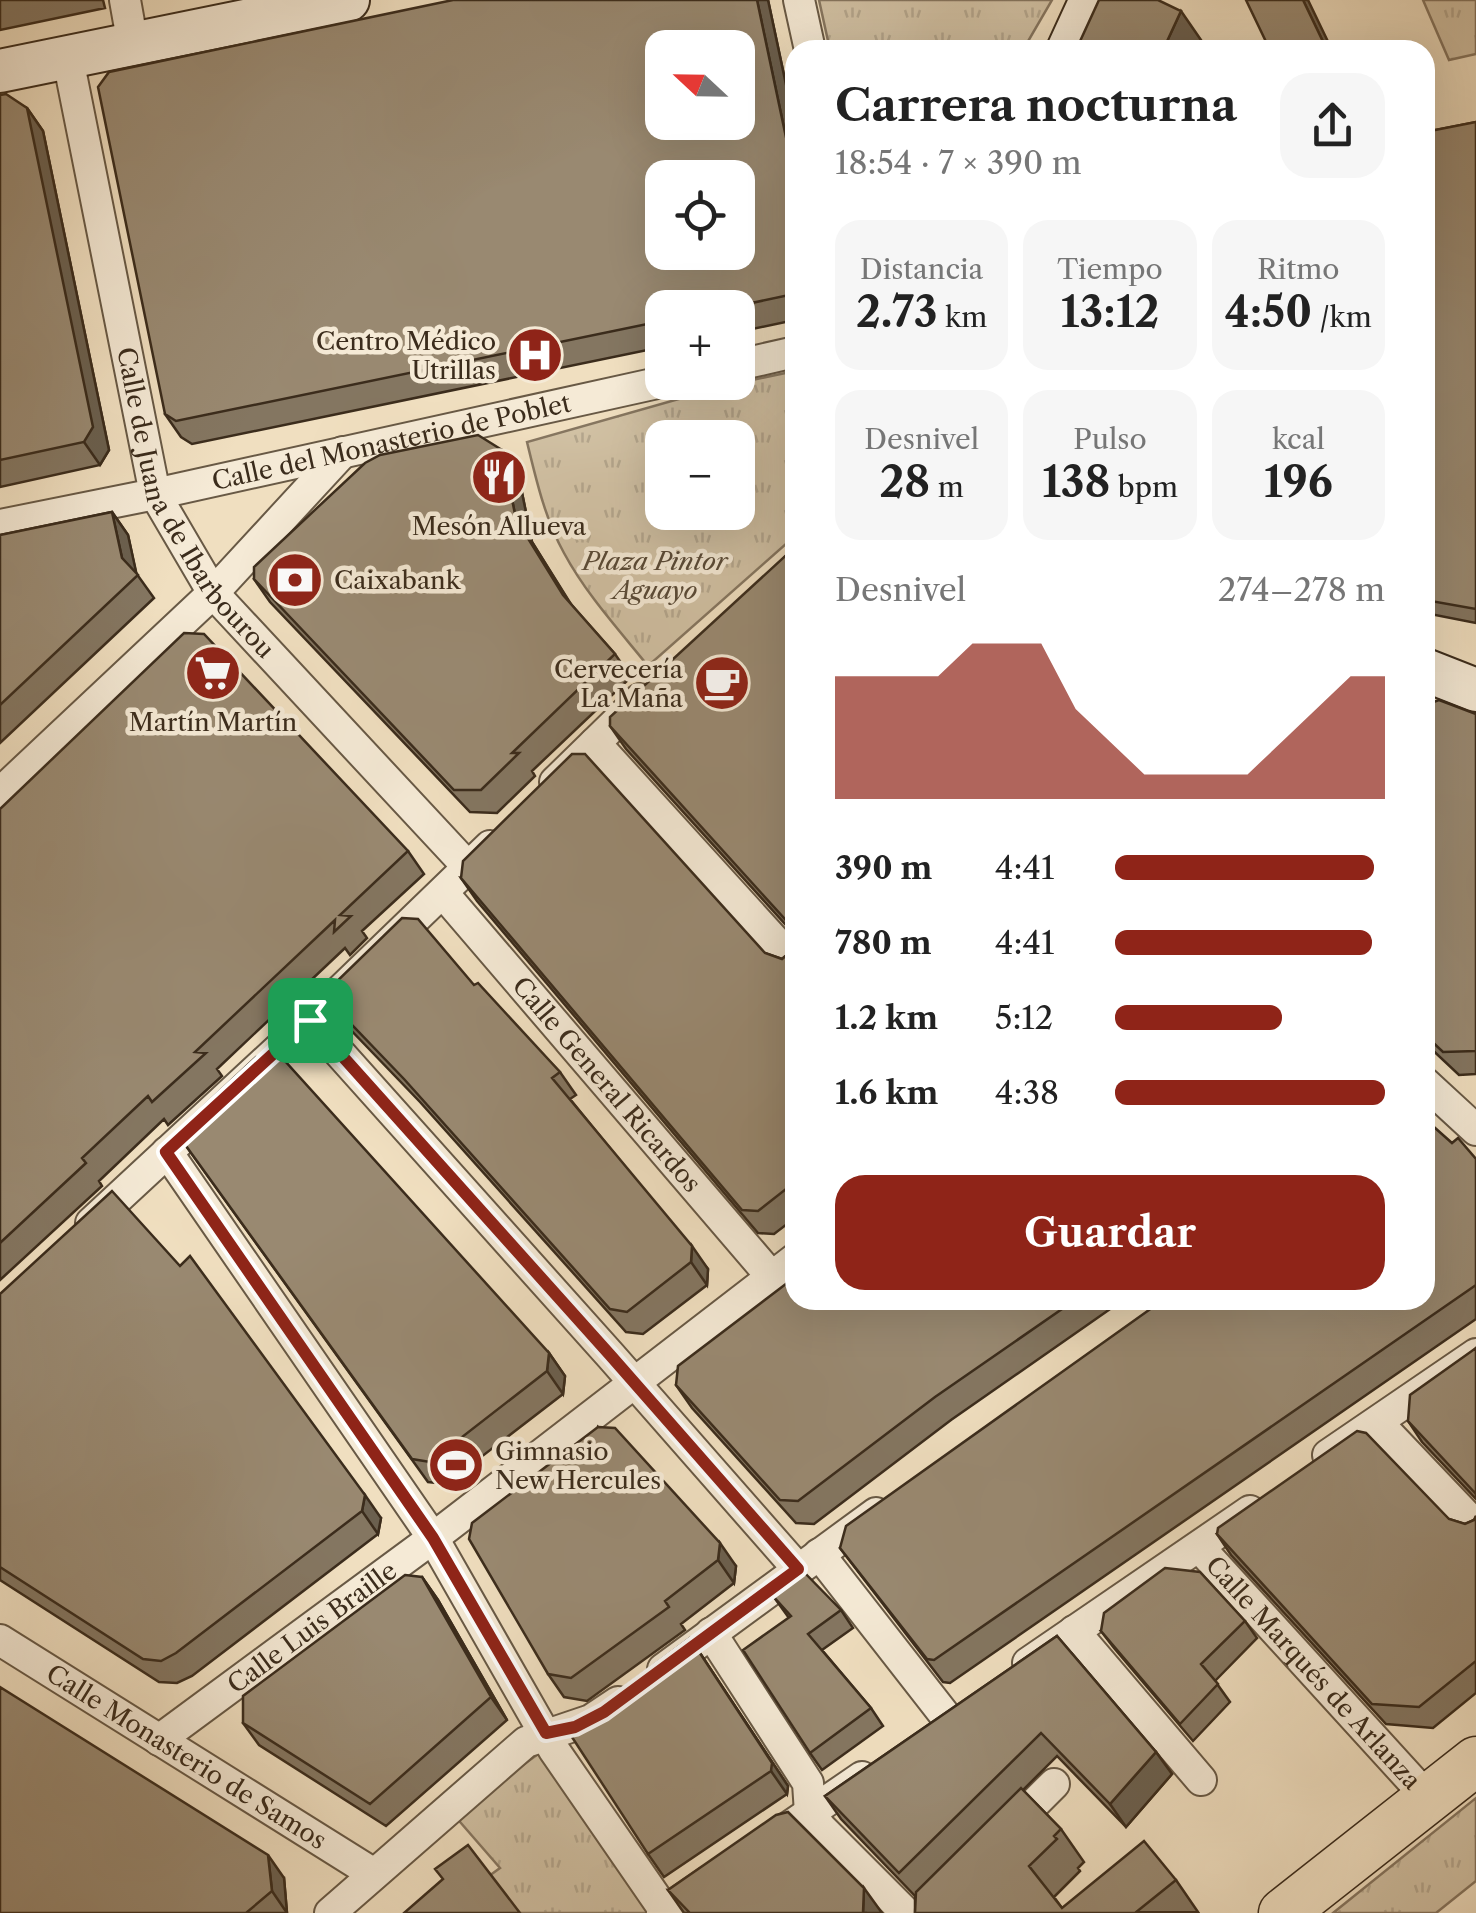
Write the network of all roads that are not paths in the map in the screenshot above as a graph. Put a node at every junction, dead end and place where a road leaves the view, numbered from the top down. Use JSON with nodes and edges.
{"nodes":[{"id":1,"x":125,"y":0,"type":"edge"},
{"id":2,"x":348,"y":0,"type":"edge"},
{"id":3,"x":799,"y":0,"type":"edge"},
{"id":4,"x":1091,"y":0,"type":"edge"},
{"id":5,"x":808,"y":40,"type":"edge"},
{"id":6,"x":1073,"y":40,"type":"edge"},
{"id":7,"x":133,"y":45,"type":"junction"},
{"id":8,"x":68,"y":59,"type":"junction"},
{"id":9,"x":0,"y":70,"type":"edge"},
{"id":10,"x":785,"y":354,"type":"edge"},
{"id":11,"x":755,"y":360,"type":"edge"},
{"id":12,"x":645,"y":386,"type":"edge"},
{"id":13,"x":343,"y":452,"type":"junction"},
{"id":14,"x":155,"y":494,"type":"junction"},
{"id":15,"x":0,"y":524,"type":"edge"},
{"id":16,"x":213,"y":593,"type":"junction"},
{"id":17,"x":1435,"y":674,"type":"edge"},
{"id":18,"x":660,"y":680,"type":"edge"},
{"id":19,"x":1476,"y":690,"type":"edge"},
{"id":20,"x":595,"y":743,"type":"junction"},
{"id":21,"x":0,"y":793,"type":"edge"},
{"id":22,"x":536,"y":801,"type":"edge"},
{"id":23,"x":509,"y":828,"type":"edge"},
{"id":24,"x":469,"y":868,"type":"junction"},
{"id":25,"x":443,"y":893,"type":"junction"},
{"id":26,"x":785,"y":952,"type":"edge"},
{"id":27,"x":310,"y":1020,"type":"junction"},
{"id":28,"x":1437,"y":1114,"type":"edge"},
{"id":29,"x":1476,"y":1130,"type":"edge"},
{"id":30,"x":166,"y":1152,"type":"junction"},
{"id":31,"x":70,"y":1241,"type":"edge"},
{"id":32,"x":783,"y":1268,"type":"edge"},
{"id":33,"x":1476,"y":1354,"type":"edge"},
{"id":34,"x":636,"y":1383,"type":"junction"},
{"id":35,"x":1378,"y":1423,"type":"junction"},
{"id":36,"x":1310,"y":1467,"type":"edge"},
{"id":37,"x":1278,"y":1490,"type":"edge"},
{"id":38,"x":905,"y":1491,"type":"edge"},
{"id":39,"x":1476,"y":1526,"type":"edge"},
{"id":40,"x":433,"y":1538,"type":"junction"},
{"id":41,"x":1199,"y":1547,"type":"junction"},
{"id":42,"x":808,"y":1562,"type":"junction"},
{"id":43,"x":1074,"y":1631,"type":"junction"},
{"id":44,"x":712,"y":1632,"type":"junction"},
{"id":45,"x":0,"y":1640,"type":"edge"},
{"id":46,"x":1003,"y":1679,"type":"edge"},
{"id":47,"x":975,"y":1698,"type":"edge"},
{"id":48,"x":948,"y":1718,"type":"junction"},
{"id":49,"x":546,"y":1733,"type":"junction"},
{"id":50,"x":917,"y":1739,"type":"edge"},
{"id":51,"x":159,"y":1740,"type":"junction"},
{"id":52,"x":886,"y":1760,"type":"edge"},
{"id":53,"x":1476,"y":1761,"type":"edge"},
{"id":54,"x":1201,"y":1780,"type":"dead end"},
{"id":55,"x":1054,"y":1784,"type":"dead end"},
{"id":56,"x":1427,"y":1798,"type":"junction"},
{"id":57,"x":810,"y":1813,"type":"junction"},
{"id":58,"x":989,"y":1848,"type":"edge"},
{"id":59,"x":374,"y":1874,"type":"junction"},
{"id":60,"x":664,"y":1912,"type":"edge"},
{"id":61,"x":330,"y":1913,"type":"edge"},
{"id":62,"x":906,"y":1913,"type":"edge"},
{"id":63,"x":1283,"y":1913,"type":"edge"}],
"edges":[{"from":1,"to":7,"type":"street"},
{"from":2,"to":7,"type":"main road"},
{"from":3,"to":5,"type":"street"},
{"from":4,"to":6,"type":"main road"},
{"from":7,"to":8,"type":"main road"},
{"from":8,"to":9,"type":"main road"},
{"from":8,"to":14,"type":"street","name":"Calle de Juana de Ibarbourou"},
{"from":10,"to":11,"type":"street"},
{"from":12,"to":13,"type":"street","name":"Calle del Monasterio de Poblet"},
{"from":13,"to":14,"type":"street","name":"Calle del Monasterio de Poblet"},
{"from":13,"to":16,"type":"street"},
{"from":14,"to":15,"type":"street","name":"Calle del Monasterio de Poblet"},
{"from":14,"to":16,"type":"street","name":"Calle de Juana de Ibarbourou"},
{"from":16,"to":21,"type":"street"},
{"from":16,"to":24,"type":"street","name":"Calle de Juana de Ibarbourou"},
{"from":17,"to":19,"type":"main road"},
{"from":18,"to":20,"type":"street"},
{"from":20,"to":22,"type":"street"},
{"from":20,"to":26,"type":"street"},
{"from":23,"to":24,"type":"street"},
{"from":24,"to":25,"type":"street"},
{"from":25,"to":27,"type":"street"},
{"from":25,"to":32,"type":"street","name":"Calle General Ricardos"},
{"from":27,"to":30,"type":"street"},
{"from":27,"to":34,"type":"street"},
{"from":28,"to":29,"type":"street"},
{"from":30,"to":31,"type":"street"},
{"from":30,"to":40,"type":"street"},
{"from":32,"to":34,"type":"street","name":"Calle Luis Braille"},
{"from":33,"to":35,"type":"street"},
{"from":34,"to":40,"type":"street","name":"Calle Luis Braille"},
{"from":34,"to":42,"type":"street"},
{"from":35,"to":36,"type":"street"},
{"from":35,"to":39,"type":"street"},
{"from":37,"to":41,"type":"street"},
{"from":38,"to":42,"type":"street"},
{"from":40,"to":49,"type":"street"},
{"from":40,"to":51,"type":"street","name":"Calle Luis Braille"},
{"from":41,"to":43,"type":"street"},
{"from":41,"to":56,"type":"street","name":"Calle Marqués de Arlanza"},
{"from":42,"to":44,"type":"street"},
{"from":42,"to":48,"type":"street"},
{"from":43,"to":46,"type":"street"},
{"from":43,"to":54,"type":"street"},
{"from":44,"to":49,"type":"street"},
{"from":44,"to":57,"type":"street"},
{"from":45,"to":51,"type":"street","name":"Calle Monasterio de Samos"},
{"from":47,"to":48,"type":"street"},
{"from":48,"to":50,"type":"street"},
{"from":49,"to":59,"type":"street"},
{"from":49,"to":60,"type":"street"},
{"from":51,"to":59,"type":"street","name":"Calle Monasterio de Samos"},
{"from":52,"to":57,"type":"street"},
{"from":53,"to":56,"type":"main road"},
{"from":55,"to":58,"type":"street"},
{"from":56,"to":63,"type":"main road"},
{"from":57,"to":60,"type":"street"},
{"from":57,"to":62,"type":"street"},
{"from":59,"to":61,"type":"street"}]}
